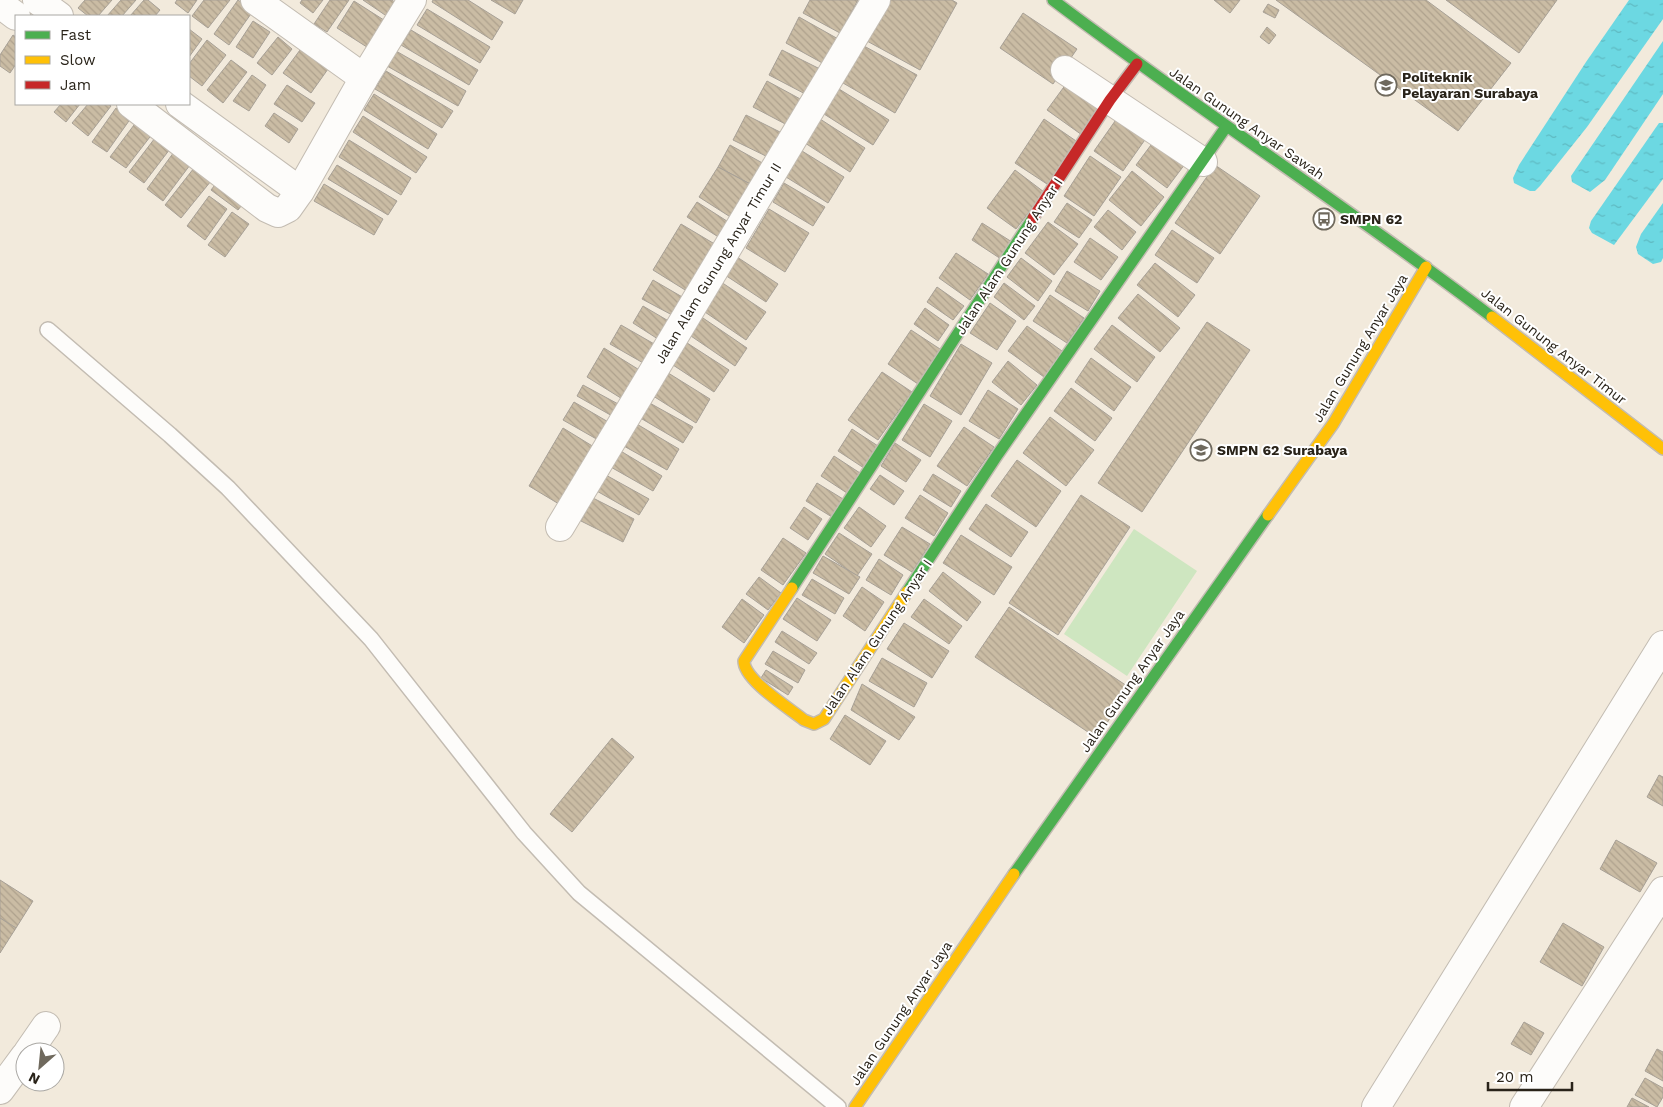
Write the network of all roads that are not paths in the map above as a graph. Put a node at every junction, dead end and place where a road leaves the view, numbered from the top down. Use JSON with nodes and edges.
{"nodes":[{"id":1,"x":37,"y":0,"type":"edge"},
{"id":2,"x":255,"y":0,"type":"edge"},
{"id":3,"x":412,"y":0,"type":"edge"},
{"id":4,"x":876,"y":0,"type":"edge"},
{"id":5,"x":1053,"y":0,"type":"edge"},
{"id":6,"x":0,"y":4,"type":"edge"},
{"id":7,"x":15,"y":15,"type":"edge"},
{"id":8,"x":58,"y":15,"type":"edge"},
{"id":9,"x":1137,"y":64,"type":"junction"},
{"id":10,"x":1065,"y":70,"type":"dead end"},
{"id":11,"x":364,"y":78,"type":"junction"},
{"id":12,"x":1110,"y":100,"type":"junction"},
{"id":13,"x":132,"y":105,"type":"edge"},
{"id":14,"x":181,"y":105,"type":"edge"},
{"id":15,"x":1226,"y":127,"type":"junction"},
{"id":16,"x":1202,"y":162,"type":"junction"},
{"id":17,"x":294,"y":200,"type":"junction"},
{"id":18,"x":1426,"y":267,"type":"junction"},
{"id":19,"x":48,"y":330,"type":"dead end"},
{"id":20,"x":1663,"y":449,"type":"edge"},
{"id":21,"x":560,"y":526,"type":"dead end"},
{"id":22,"x":1663,"y":645,"type":"edge"},
{"id":23,"x":1663,"y":891,"type":"edge"},
{"id":24,"x":46,"y":1026,"type":"dead end"},
{"id":25,"x":35,"y":1042,"type":"edge"},
{"id":26,"x":15,"y":1070,"type":"edge"},
{"id":27,"x":0,"y":1090,"type":"edge"},
{"id":28,"x":838,"y":1107,"type":"edge"},
{"id":29,"x":855,"y":1107,"type":"edge"},
{"id":30,"x":1376,"y":1107,"type":"edge"},
{"id":31,"x":1524,"y":1107,"type":"edge"}],
"edges":[{"from":1,"to":8,"type":"street"},
{"from":2,"to":11,"type":"street"},
{"from":3,"to":11,"type":"street"},
{"from":4,"to":21,"type":"street","name":"Jalan Alam Gunung Anyar Timur II"},
{"from":5,"to":9,"type":"street","name":"Jalan Gunung Anyar Sawah"},
{"from":6,"to":7,"type":"street"},
{"from":9,"to":12,"type":"street","name":"Jalan Alam Gunung Anyar I"},
{"from":9,"to":15,"type":"street","name":"Jalan Gunung Anyar Sawah"},
{"from":10,"to":12,"type":"street"},
{"from":11,"to":17,"type":"street"},
{"from":12,"to":16,"type":"street"},
{"from":12,"to":16,"type":"street","name":"Jalan Alam Gunung Anyar I"},
{"from":13,"to":17,"type":"street"},
{"from":14,"to":17,"type":"street"},
{"from":15,"to":16,"type":"street","name":"Jalan Alam Gunung Anyar I"},
{"from":15,"to":18,"type":"street","name":"Jalan Gunung Anyar Sawah"},
{"from":18,"to":20,"type":"street","name":"Jalan Gunung Anyar Timur"},
{"from":18,"to":29,"type":"street","name":"Jalan Gunung Anyar Jaya"},
{"from":19,"to":28,"type":"lane"},
{"from":22,"to":30,"type":"street"},
{"from":23,"to":31,"type":"street"},
{"from":24,"to":25,"type":"street"},
{"from":26,"to":27,"type":"street"}]}
